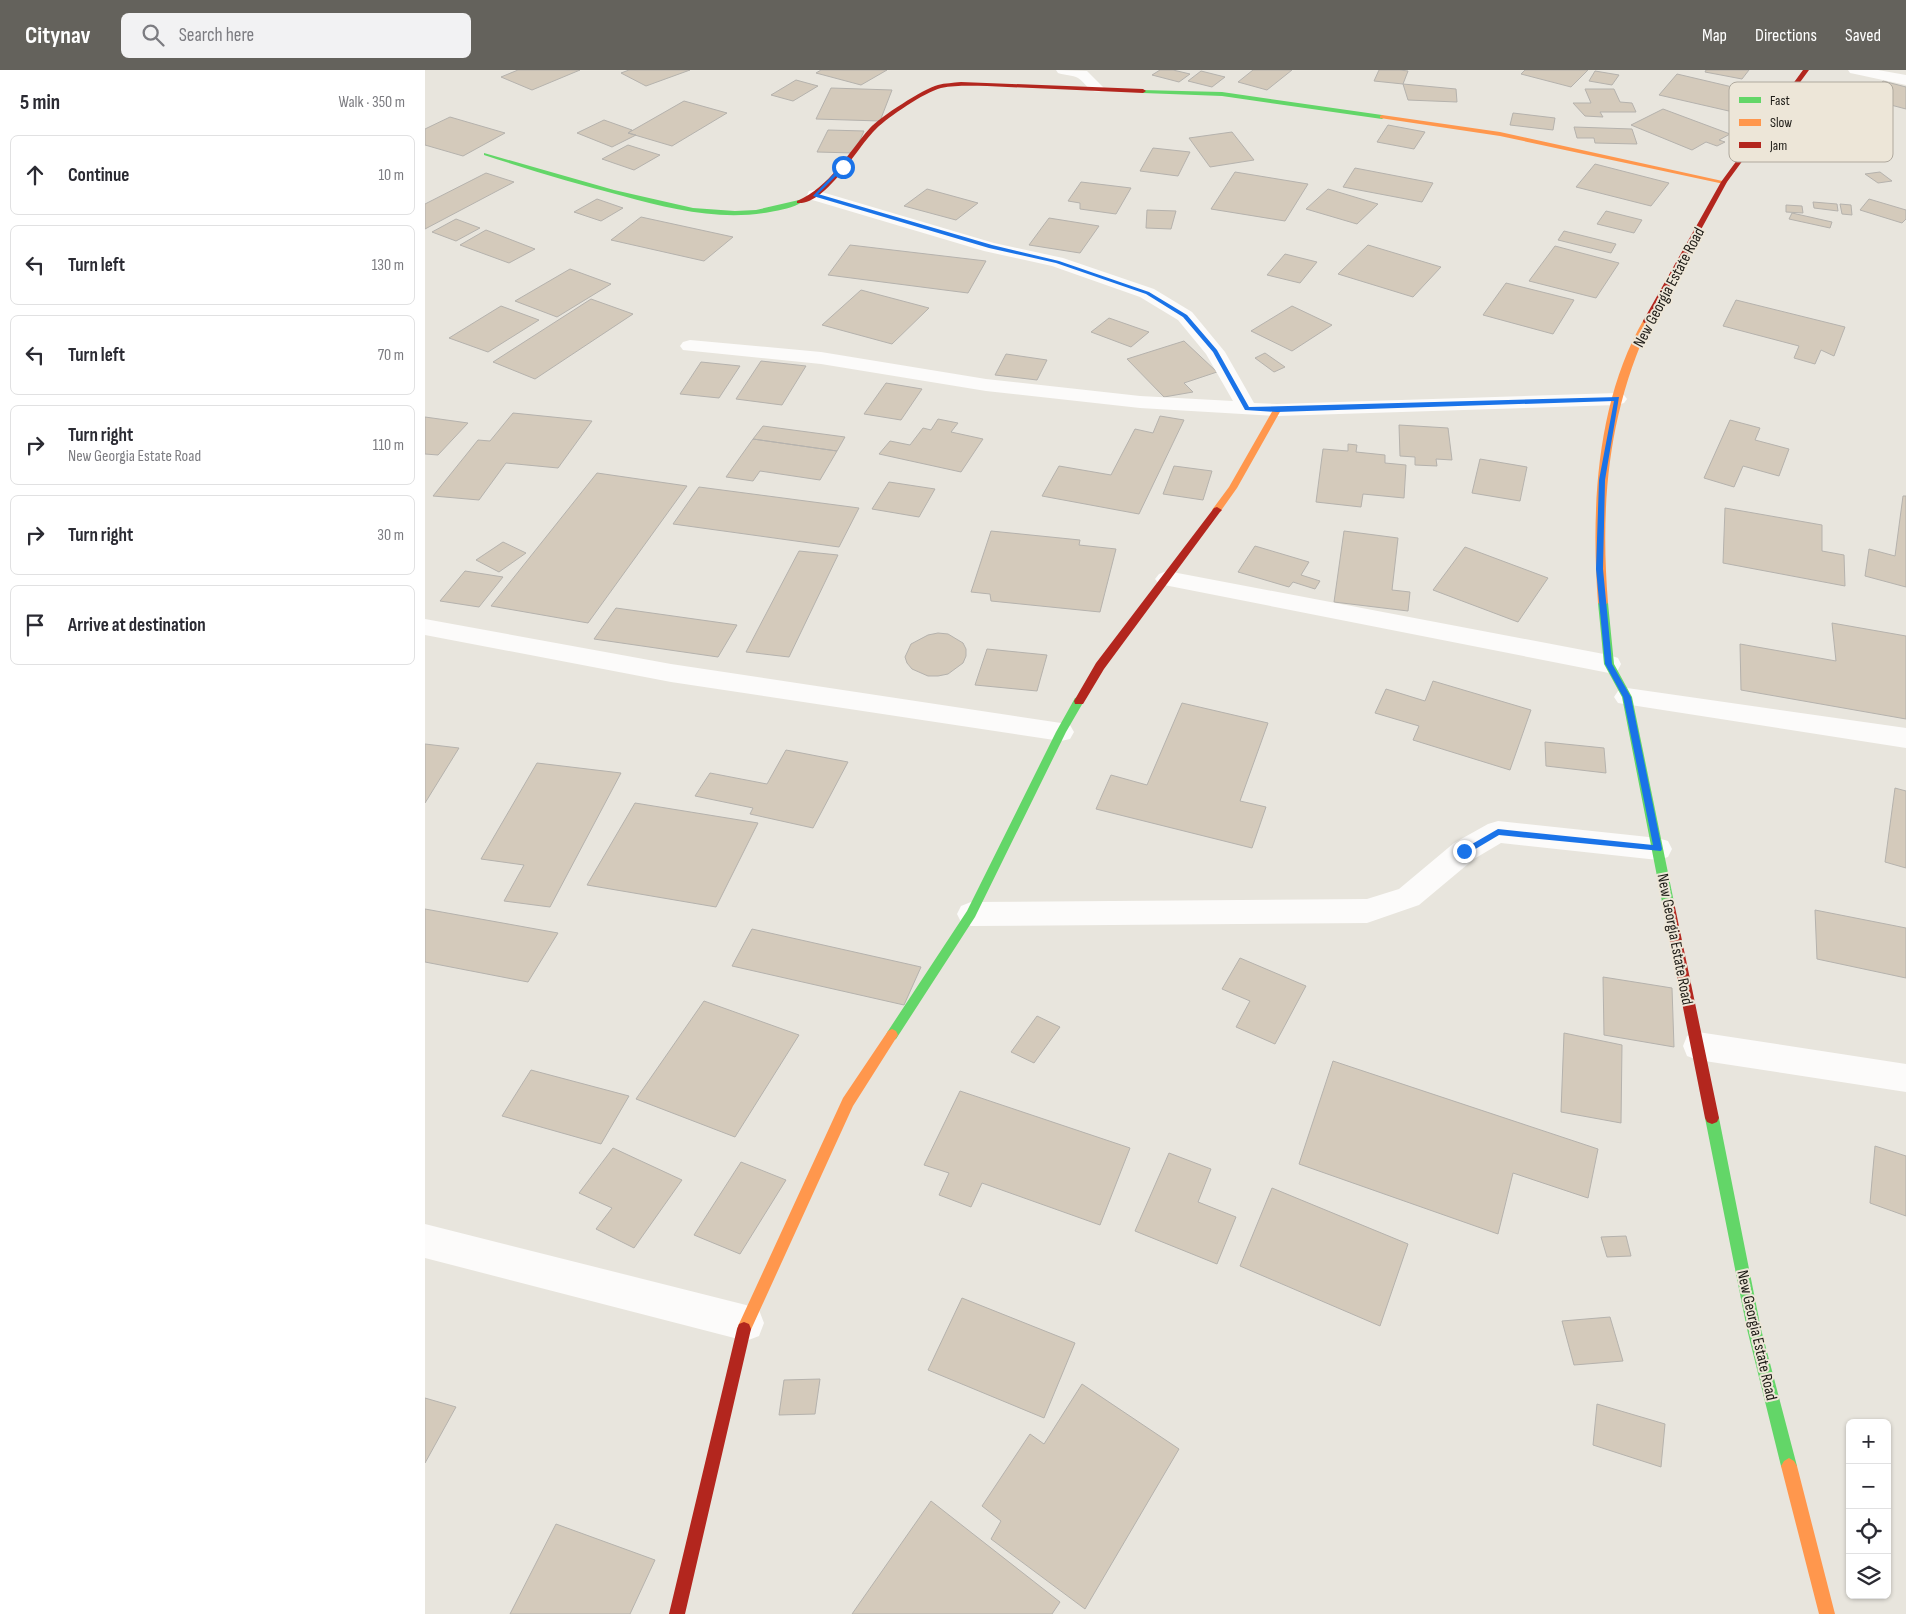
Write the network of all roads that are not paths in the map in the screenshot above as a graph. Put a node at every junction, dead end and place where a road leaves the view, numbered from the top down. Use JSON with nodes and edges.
{"nodes":[{"id":1,"x":1063,"y":70,"type":"edge"},
{"id":2,"x":1806,"y":70,"type":"edge"},
{"id":3,"x":1855,"y":70,"type":"edge"},
{"id":4,"x":1906,"y":80,"type":"edge"},
{"id":5,"x":1797,"y":82,"type":"edge"},
{"id":6,"x":1095,"y":88,"type":"junction"},
{"id":7,"x":486,"y":154,"type":"dead end"},
{"id":8,"x":1739,"y":162,"type":"edge"},
{"id":9,"x":1725,"y":182,"type":"junction"},
{"id":10,"x":815,"y":195,"type":"junction"},
{"id":11,"x":690,"y":346,"type":"dead end"},
{"id":12,"x":1617,"y":399,"type":"junction"},
{"id":13,"x":1247,"y":409,"type":"junction"},
{"id":14,"x":1277,"y":410,"type":"junction"},
{"id":15,"x":1167,"y":579,"type":"junction"},
{"id":16,"x":425,"y":627,"type":"edge"},
{"id":17,"x":1609,"y":664,"type":"junction"},
{"id":18,"x":1627,"y":697,"type":"junction"},
{"id":19,"x":1061,"y":732,"type":"junction"},
{"id":20,"x":1906,"y":738,"type":"edge"},
{"id":21,"x":1658,"y":849,"type":"junction"},
{"id":22,"x":971,"y":914,"type":"junction"},
{"id":23,"x":1698,"y":1046,"type":"junction"},
{"id":24,"x":1906,"y":1078,"type":"edge"},
{"id":25,"x":425,"y":1241,"type":"edge"},
{"id":26,"x":746,"y":1323,"type":"junction"},
{"id":27,"x":677,"y":1614,"type":"edge"},
{"id":28,"x":1827,"y":1614,"type":"edge"}],
"edges":[{"from":1,"to":6,"type":"street"},
{"from":2,"to":5,"type":"street","name":"New Georgia Estate Road"},
{"from":3,"to":4,"type":"street"},
{"from":6,"to":9,"type":"street"},
{"from":6,"to":10,"type":"street"},
{"from":7,"to":10,"type":"street"},
{"from":8,"to":9,"type":"street","name":"New Georgia Estate Road"},
{"from":9,"to":12,"type":"street","name":"New Georgia Estate Road"},
{"from":10,"to":13,"type":"street"},
{"from":11,"to":13,"type":"street"},
{"from":12,"to":14,"type":"street"},
{"from":12,"to":17,"type":"street","name":"New Georgia Estate Road"},
{"from":13,"to":14,"type":"street"},
{"from":14,"to":15,"type":"street"},
{"from":15,"to":17,"type":"street"},
{"from":15,"to":19,"type":"street"},
{"from":16,"to":19,"type":"street"},
{"from":17,"to":18,"type":"street","name":"New Georgia Estate Road"},
{"from":18,"to":20,"type":"street"},
{"from":18,"to":21,"type":"street","name":"New Georgia Estate Road"},
{"from":19,"to":22,"type":"street"},
{"from":21,"to":22,"type":"street"},
{"from":21,"to":23,"type":"street","name":"New Georgia Estate Road"},
{"from":22,"to":26,"type":"street"},
{"from":23,"to":24,"type":"street"},
{"from":23,"to":28,"type":"street","name":"New Georgia Estate Road"},
{"from":25,"to":26,"type":"street"},
{"from":26,"to":27,"type":"street"}]}
